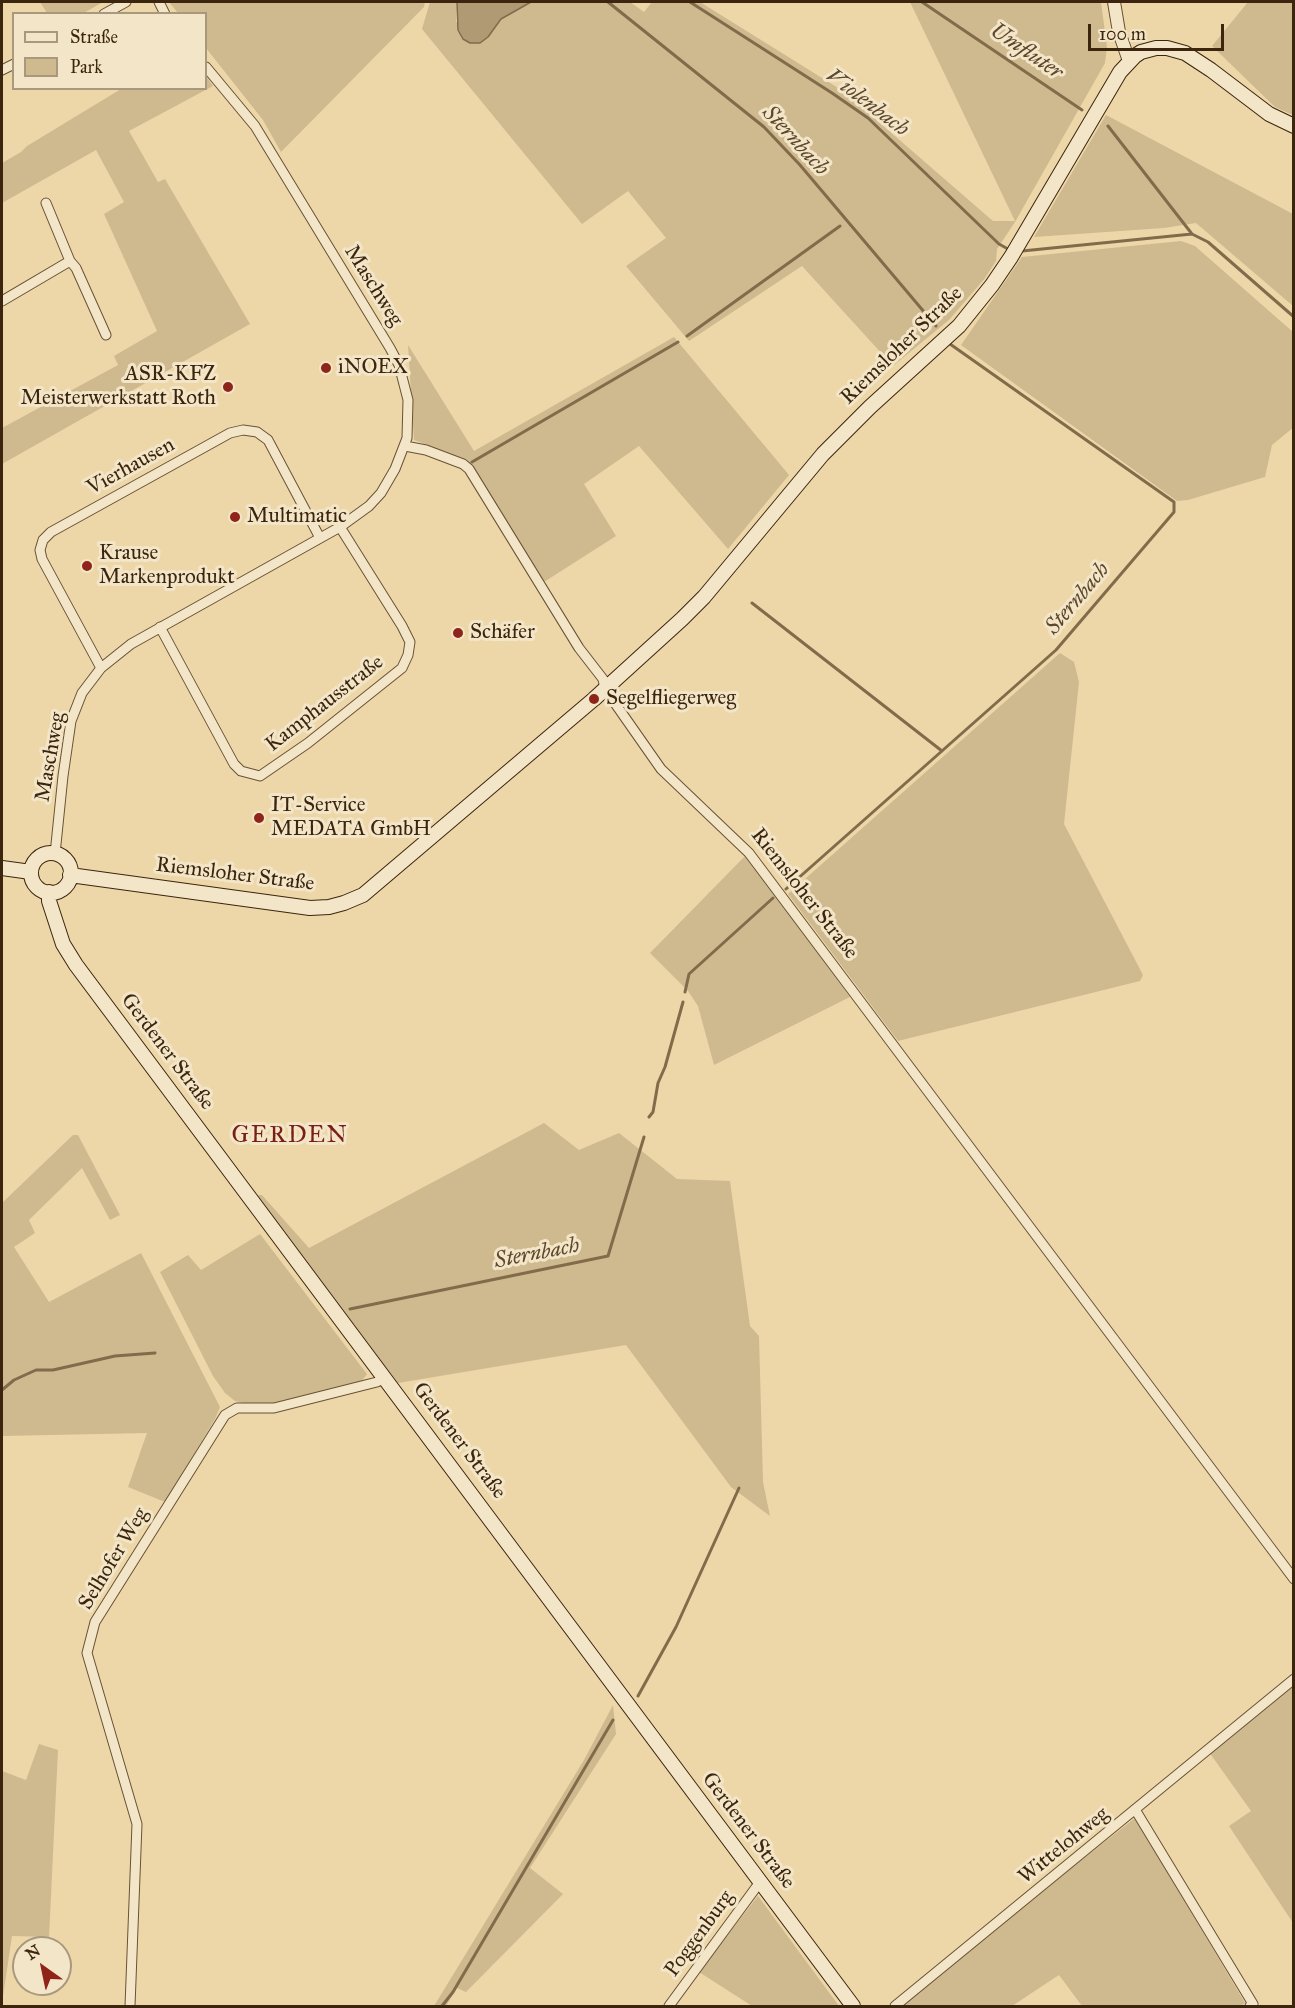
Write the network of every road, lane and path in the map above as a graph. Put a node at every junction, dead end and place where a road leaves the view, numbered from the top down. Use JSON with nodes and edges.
{"nodes":[{"id":1,"x":126,"y":2,"type":"edge"},
{"id":2,"x":1114,"y":2,"type":"edge"},
{"id":3,"x":108,"y":12,"type":"edge"},
{"id":4,"x":1129,"y":61,"type":"junction"},
{"id":5,"x":207,"y":68,"type":"edge"},
{"id":6,"x":1293,"y":126,"type":"edge"},
{"id":7,"x":46,"y":203,"type":"dead end"},
{"id":8,"x":70,"y":261,"type":"junction"},
{"id":9,"x":2,"y":301,"type":"edge"},
{"id":10,"x":106,"y":335,"type":"dead end"},
{"id":11,"x":405,"y":446,"type":"junction"},
{"id":12,"x":340,"y":527,"type":"junction"},
{"id":13,"x":320,"y":538,"type":"junction"},
{"id":14,"x":160,"y":627,"type":"junction"},
{"id":15,"x":101,"y":668,"type":"junction"},
{"id":16,"x":605,"y":689,"type":"junction"},
{"id":17,"x":55,"y":854,"type":"junction"},
{"id":18,"x":2,"y":868,"type":"edge"},
{"id":19,"x":31,"y":872,"type":"junction"},
{"id":20,"x":70,"y":875,"type":"junction"},
{"id":21,"x":50,"y":892,"type":"junction"},
{"id":22,"x":386,"y":1378,"type":"junction"},
{"id":23,"x":1293,"y":1579,"type":"edge"},
{"id":24,"x":1293,"y":1679,"type":"edge"},
{"id":25,"x":1136,"y":1810,"type":"junction"},
{"id":26,"x":760,"y":1882,"type":"junction"},
{"id":27,"x":1251,"y":2005,"type":"edge"},
{"id":28,"x":130,"y":2007,"type":"edge"},
{"id":29,"x":669,"y":2007,"type":"edge"},
{"id":30,"x":852,"y":2007,"type":"edge"},
{"id":31,"x":895,"y":2007,"type":"edge"}],
"edges":[{"from":1,"to":3,"type":"street"},
{"from":2,"to":4,"type":"street"},
{"from":4,"to":6,"type":"main road","name":"Riemsloher Straße"},
{"from":4,"to":16,"type":"main road","name":"Riemsloher Straße"},
{"from":5,"to":11,"type":"street","name":"Maschweg"},
{"from":7,"to":8,"type":"street"},
{"from":8,"to":9,"type":"street"},
{"from":8,"to":10,"type":"street"},
{"from":11,"to":12,"type":"street","name":"Maschweg"},
{"from":11,"to":16,"type":"street"},
{"from":12,"to":13,"type":"street","name":"Maschweg"},
{"from":12,"to":14,"type":"street","name":"Kamphausstraße"},
{"from":13,"to":14,"type":"street","name":"Maschweg"},
{"from":13,"to":15,"type":"street","name":"Vierhausen"},
{"from":14,"to":15,"type":"street","name":"Maschweg"},
{"from":15,"to":17,"type":"street","name":"Maschweg"},
{"from":16,"to":20,"type":"main road","name":"Riemsloher Straße"},
{"from":16,"to":23,"type":"street","name":"Riemsloher Straße"},
{"from":17,"to":19,"type":"main road"},
{"from":17,"to":20,"type":"main road"},
{"from":18,"to":19,"type":"main road"},
{"from":19,"to":21,"type":"main road"},
{"from":20,"to":21,"type":"main road"},
{"from":21,"to":22,"type":"main road","name":"Gerdener Straße"},
{"from":22,"to":26,"type":"main road","name":"Gerdener Straße"},
{"from":22,"to":28,"type":"street","name":"Selhofer Weg"},
{"from":24,"to":25,"type":"street"},
{"from":25,"to":27,"type":"street","name":"Wittelohweg"},
{"from":25,"to":31,"type":"street","name":"Wittelohweg"},
{"from":26,"to":29,"type":"street","name":"Poggenburg"},
{"from":26,"to":30,"type":"main road","name":"Gerdener Straße"}]}
